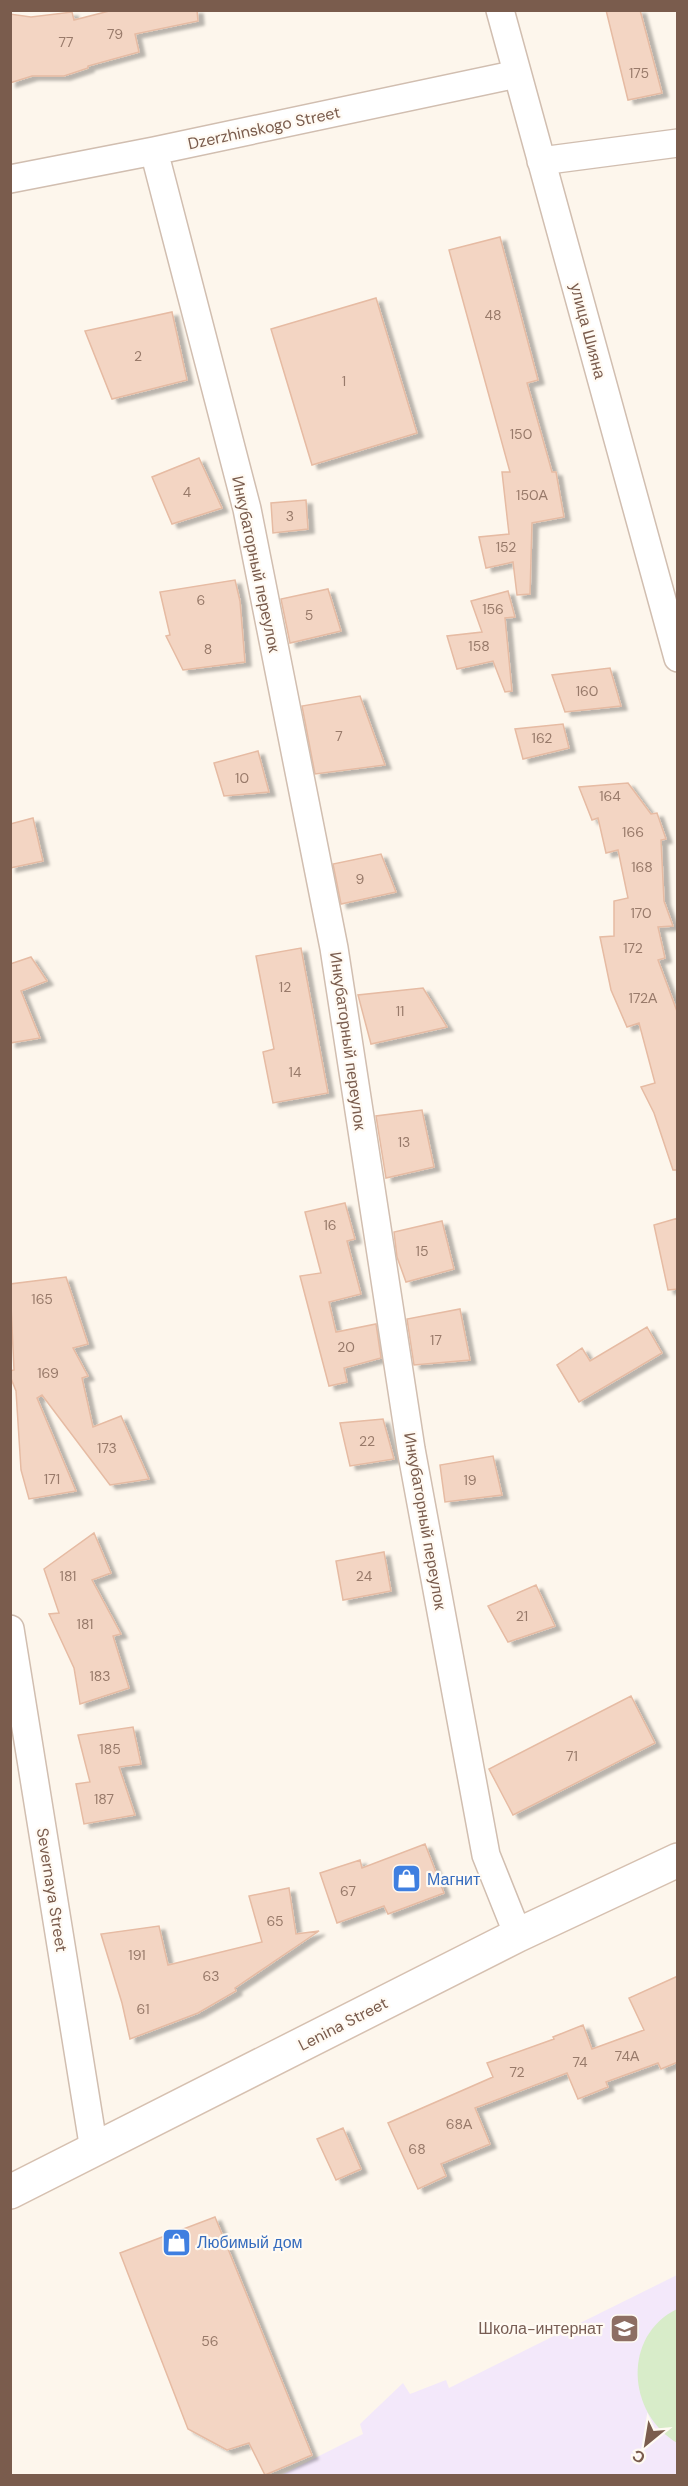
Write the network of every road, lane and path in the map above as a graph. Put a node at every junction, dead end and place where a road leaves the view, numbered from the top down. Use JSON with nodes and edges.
{"nodes":[{"id":1,"x":500,"y":10,"type":"edge"},
{"id":2,"x":517,"y":74,"type":"junction"},
{"id":3,"x":678,"y":142,"type":"edge"},
{"id":4,"x":154,"y":152,"type":"junction"},
{"id":5,"x":541,"y":161,"type":"junction"},
{"id":6,"x":10,"y":179,"type":"edge"},
{"id":7,"x":677,"y":653,"type":"edge"},
{"id":8,"x":10,"y":1629,"type":"edge"},
{"id":9,"x":678,"y":1860,"type":"edge"},
{"id":10,"x":518,"y":1935,"type":"junction"},
{"id":11,"x":94,"y":2150,"type":"junction"},
{"id":12,"x":10,"y":2192,"type":"edge"}],
"edges":[{"from":1,"to":2,"type":"street","name":"улица Шияна"},
{"from":2,"to":4,"type":"street","name":"Dzerzhinskogo Street"},
{"from":2,"to":5,"type":"street","name":"улица Шияна"},
{"from":3,"to":5,"type":"street"},
{"from":4,"to":6,"type":"street","name":"Dzerzhinskogo Street"},
{"from":4,"to":10,"type":"street","name":"Инкубаторный переулок"},
{"from":5,"to":7,"type":"street","name":"улица Шияна"},
{"from":8,"to":11,"type":"street","name":"Severnaya Street"},
{"from":9,"to":10,"type":"main road","name":"Lenina Street"},
{"from":10,"to":11,"type":"main road","name":"Lenina Street"},
{"from":11,"to":12,"type":"main road","name":"Lenina Street"}]}
